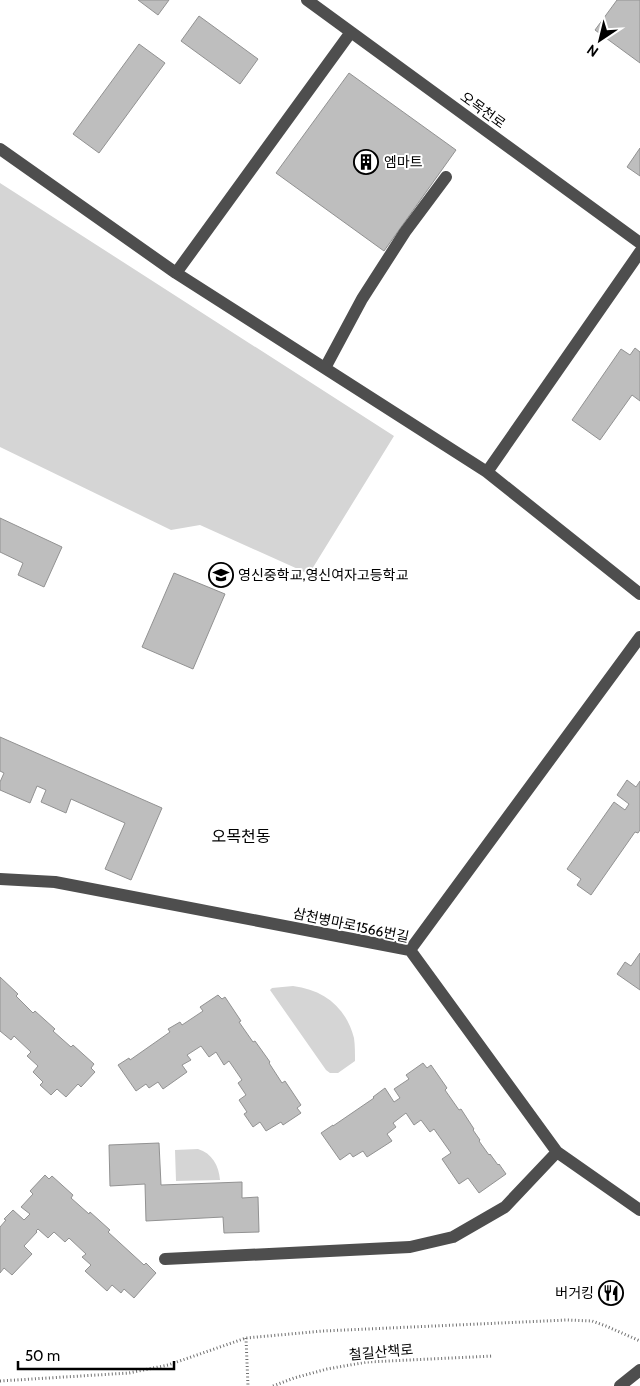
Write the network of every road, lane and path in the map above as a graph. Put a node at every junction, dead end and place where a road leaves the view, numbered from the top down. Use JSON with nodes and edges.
{"nodes":[{"id":1,"x":307,"y":0,"type":"edge"},
{"id":2,"x":351,"y":32,"type":"junction"},
{"id":3,"x":0,"y":150,"type":"edge"},
{"id":4,"x":446,"y":177,"type":"dead end"},
{"id":5,"x":640,"y":244,"type":"edge"},
{"id":6,"x":640,"y":252,"type":"edge"},
{"id":7,"x":176,"y":273,"type":"junction"},
{"id":8,"x":325,"y":368,"type":"junction"},
{"id":9,"x":487,"y":472,"type":"junction"},
{"id":10,"x":640,"y":594,"type":"edge"},
{"id":11,"x":640,"y":637,"type":"edge"},
{"id":12,"x":0,"y":878,"type":"edge"},
{"id":13,"x":410,"y":950,"type":"junction"},
{"id":14,"x":557,"y":1152,"type":"junction"},
{"id":15,"x":640,"y":1210,"type":"edge"},
{"id":16,"x":165,"y":1259,"type":"dead end"},
{"id":17,"x":246,"y":1338,"type":"junction"},
{"id":18,"x":640,"y":1341,"type":"edge"},
{"id":19,"x":493,"y":1356,"type":"dead end"},
{"id":20,"x":640,"y":1370,"type":"edge"},
{"id":21,"x":0,"y":1381,"type":"edge"},
{"id":22,"x":248,"y":1386,"type":"edge"},
{"id":23,"x":273,"y":1386,"type":"edge"},
{"id":24,"x":620,"y":1386,"type":"edge"}],
"edges":[{"from":1,"to":2,"type":"street","name":"오목천로"},
{"from":2,"to":5,"type":"street","name":"오목천로"},
{"from":2,"to":7,"type":"street"},
{"from":3,"to":7,"type":"street"},
{"from":4,"to":8,"type":"street"},
{"from":6,"to":9,"type":"street"},
{"from":7,"to":8,"type":"street"},
{"from":8,"to":9,"type":"street"},
{"from":9,"to":10,"type":"street"},
{"from":11,"to":13,"type":"street"},
{"from":12,"to":13,"type":"street","name":"삼천병마로1566번길"},
{"from":13,"to":14,"type":"street","name":"삼천병마로1566번길"},
{"from":14,"to":15,"type":"street","name":"삼천병마로1566번길"},
{"from":14,"to":16,"type":"street"},
{"from":17,"to":18,"type":"path"},
{"from":17,"to":21,"type":"path"},
{"from":17,"to":22,"type":"path"},
{"from":19,"to":23,"type":"path","name":"철길산책로"},
{"from":20,"to":24,"type":"street"}]}
